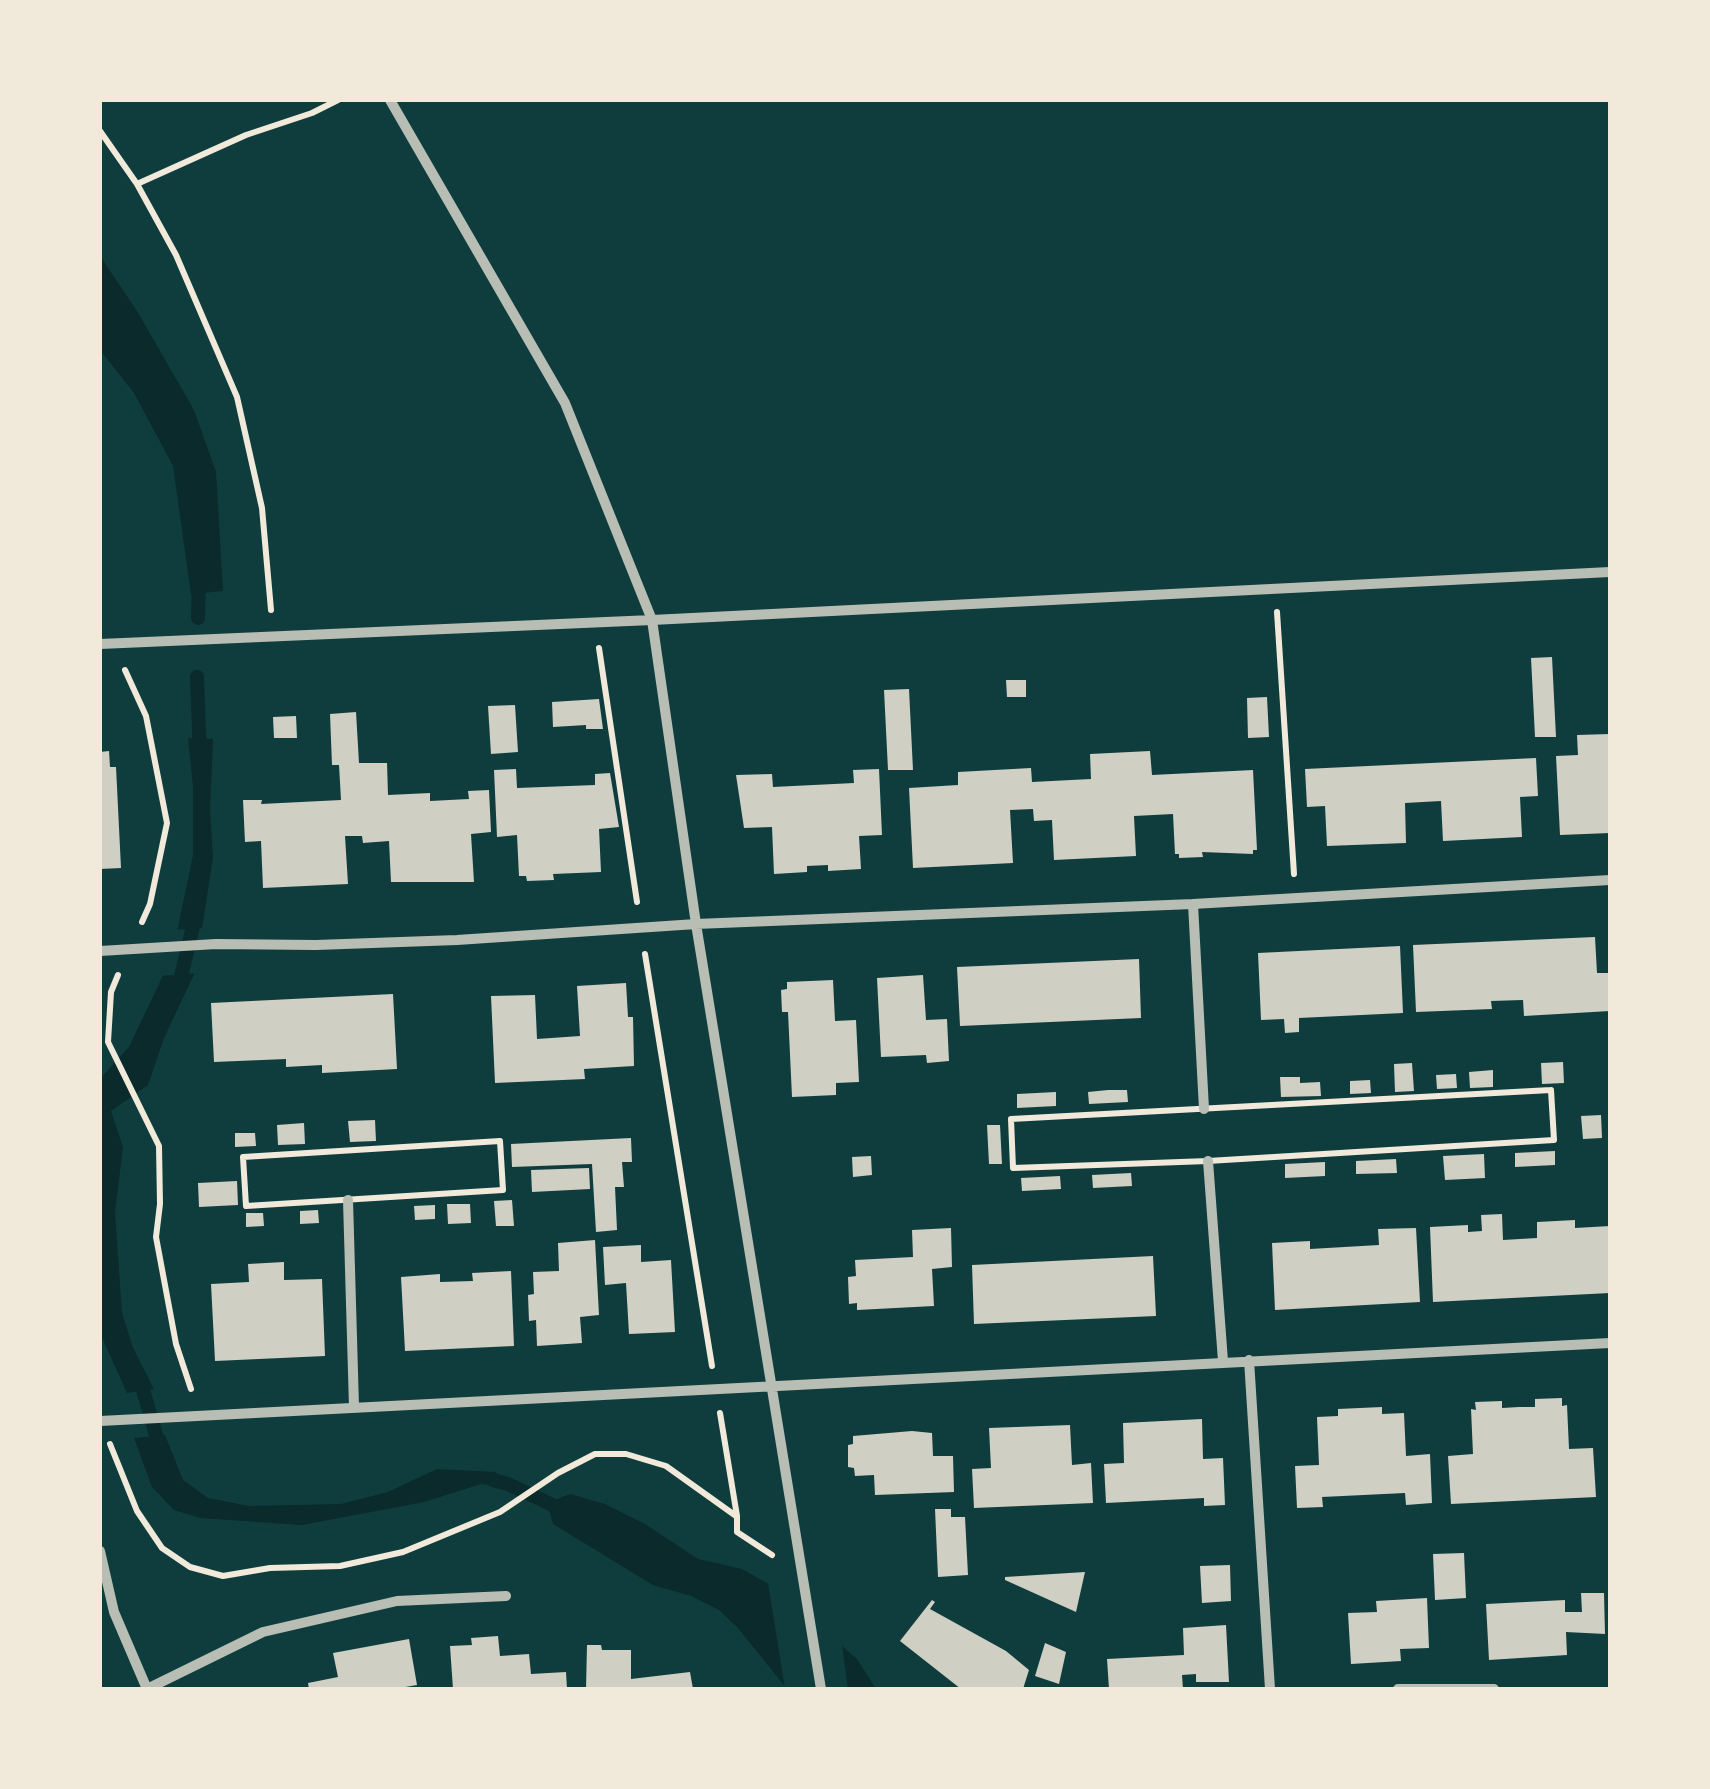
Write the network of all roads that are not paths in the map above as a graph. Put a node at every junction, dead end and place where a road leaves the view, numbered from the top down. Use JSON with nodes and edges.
{"nodes":[{"id":1,"x":390,"y":100,"type":"edge"},
{"id":2,"x":1610,"y":572,"type":"edge"},
{"id":3,"x":652,"y":620,"type":"junction"},
{"id":4,"x":100,"y":644,"type":"edge"},
{"id":5,"x":1610,"y":880,"type":"edge"},
{"id":6,"x":1193,"y":904,"type":"junction"},
{"id":7,"x":696,"y":924,"type":"junction"},
{"id":8,"x":100,"y":951,"type":"edge"},
{"id":9,"x":1204,"y":1109,"type":"dead end"},
{"id":10,"x":1208,"y":1160,"type":"road end"},
{"id":11,"x":348,"y":1200,"type":"road end"},
{"id":12,"x":1610,"y":1343,"type":"edge"},
{"id":13,"x":1249,"y":1360,"type":"junction"},
{"id":14,"x":1223,"y":1362,"type":"junction"},
{"id":15,"x":772,"y":1384,"type":"junction"},
{"id":16,"x":354,"y":1407,"type":"junction"},
{"id":17,"x":101,"y":1421,"type":"edge"},
{"id":18,"x":100,"y":1551,"type":"edge"},
{"id":19,"x":506,"y":1596,"type":"dead end"},
{"id":20,"x":821,"y":1689,"type":"edge"},
{"id":21,"x":1270,"y":1689,"type":"edge"},
{"id":22,"x":1398,"y":1689,"type":"edge"},
{"id":23,"x":1494,"y":1689,"type":"edge"}],
"edges":[{"from":1,"to":3,"type":"street"},
{"from":2,"to":3,"type":"street"},
{"from":3,"to":4,"type":"street"},
{"from":3,"to":7,"type":"street"},
{"from":5,"to":6,"type":"street"},
{"from":6,"to":7,"type":"street"},
{"from":6,"to":9,"type":"street"},
{"from":7,"to":8,"type":"street"},
{"from":7,"to":15,"type":"street"},
{"from":10,"to":14,"type":"street"},
{"from":11,"to":16,"type":"street"},
{"from":12,"to":13,"type":"street"},
{"from":13,"to":14,"type":"street"},
{"from":13,"to":21,"type":"street"},
{"from":14,"to":15,"type":"street"},
{"from":15,"to":16,"type":"street"},
{"from":15,"to":20,"type":"street"},
{"from":16,"to":17,"type":"street"},
{"from":18,"to":19,"type":"street"},
{"from":22,"to":23,"type":"street"}]}
